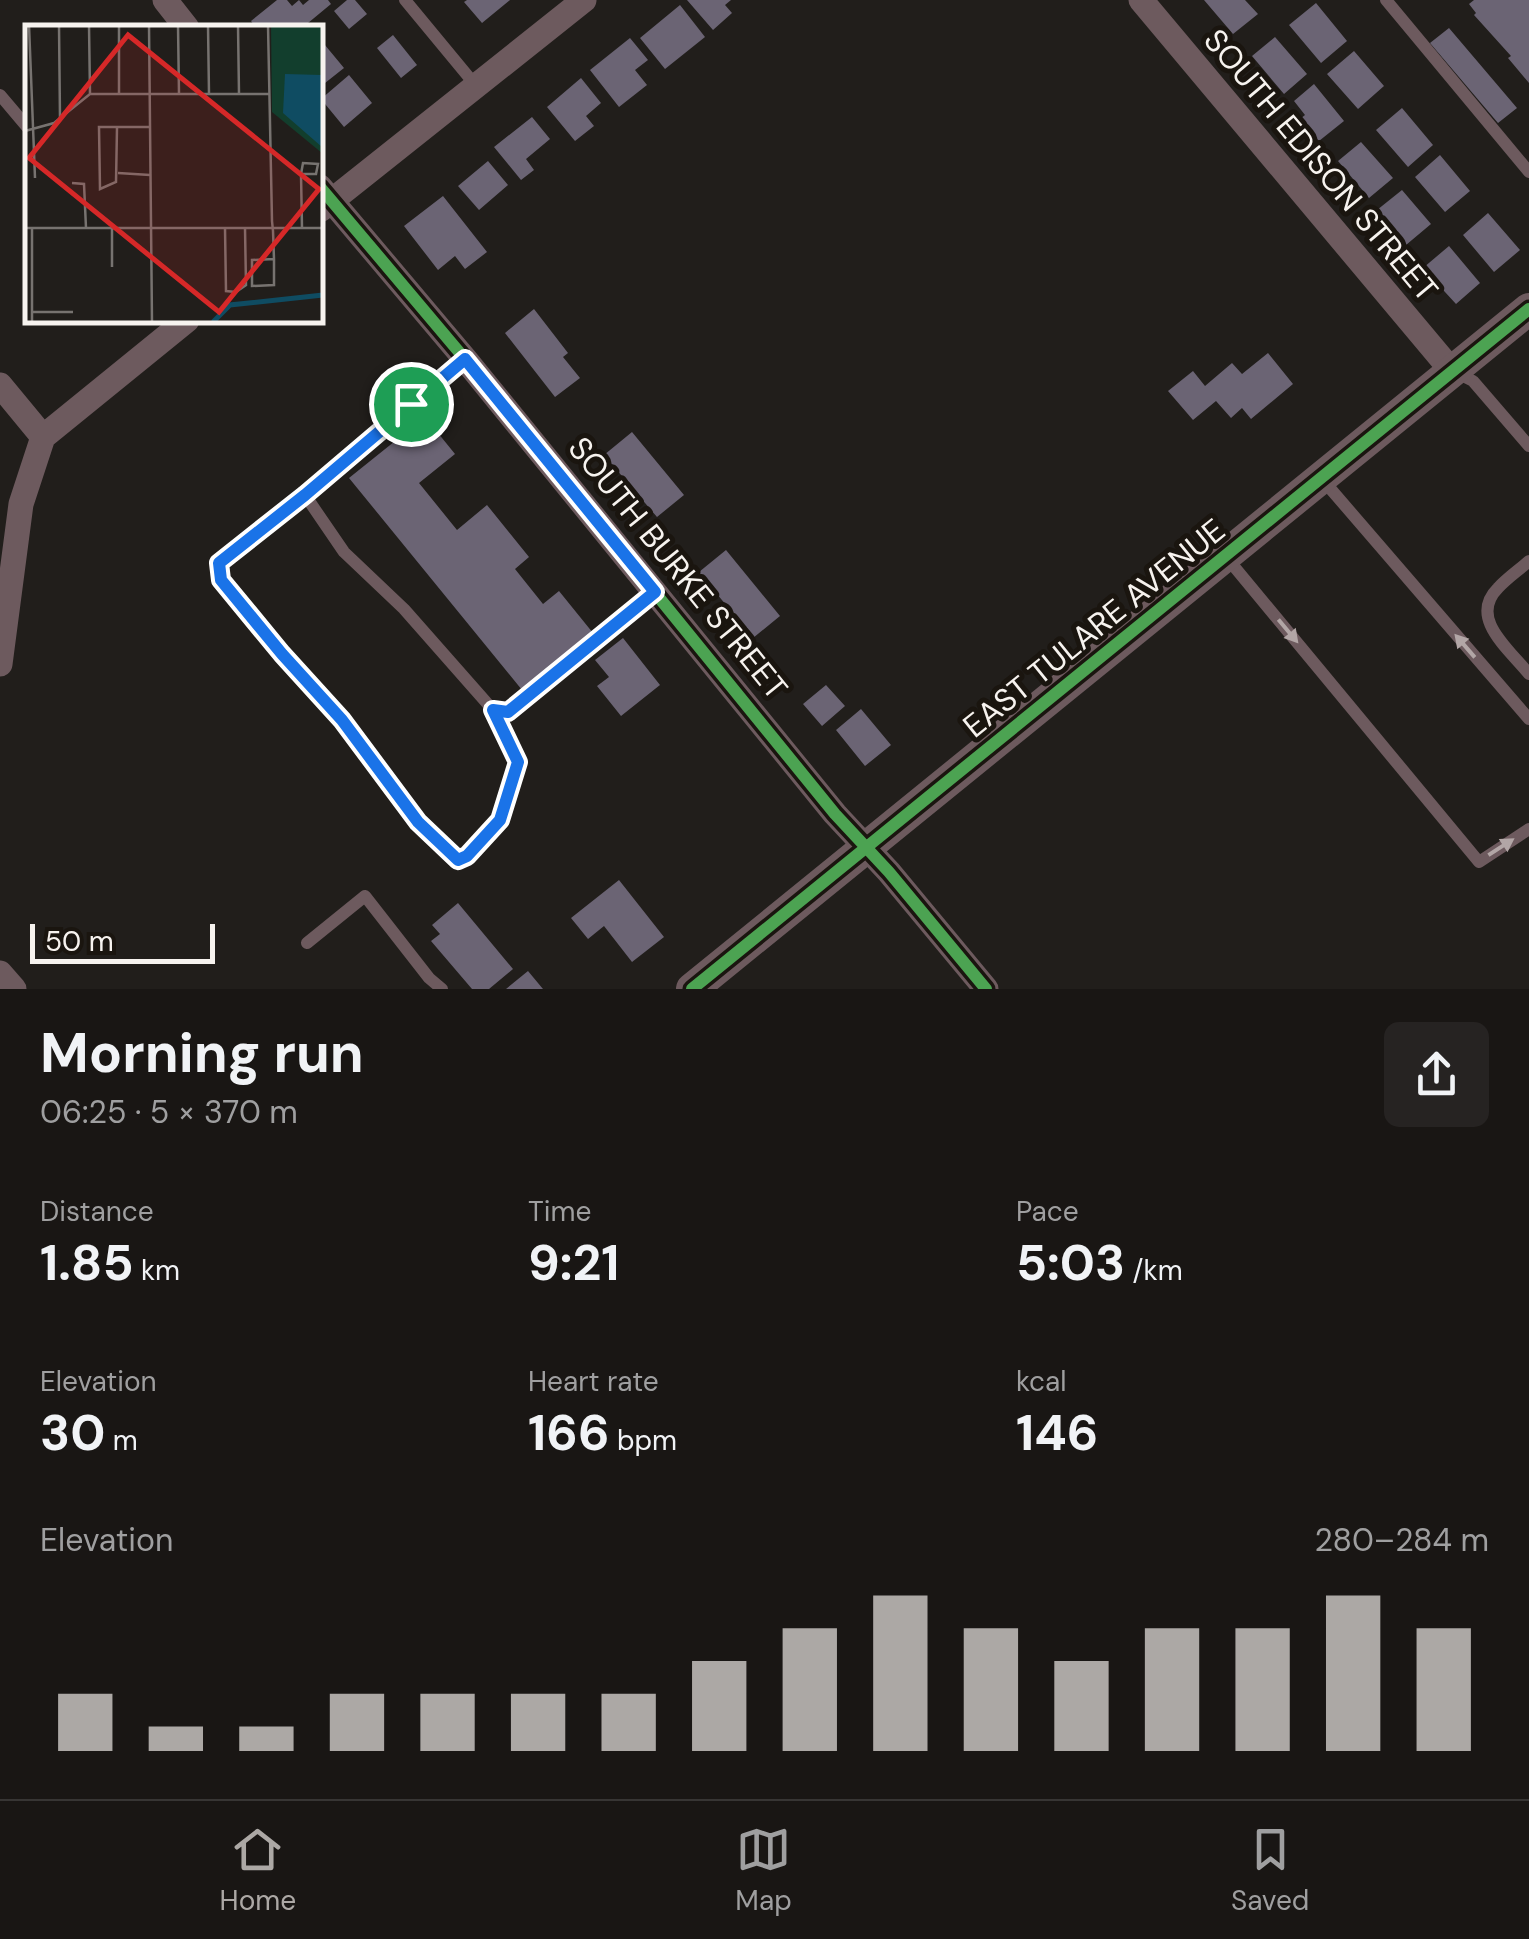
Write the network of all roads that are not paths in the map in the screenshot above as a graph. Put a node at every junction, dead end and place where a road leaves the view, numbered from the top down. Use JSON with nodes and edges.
{"nodes":[{"id":1,"x":164,"y":0,"type":"edge"},
{"id":2,"x":405,"y":0,"type":"edge"},
{"id":3,"x":584,"y":0,"type":"edge"},
{"id":4,"x":1140,"y":0,"type":"edge"},
{"id":5,"x":1386,"y":0,"type":"edge"},
{"id":6,"x":185,"y":25,"type":"edge"},
{"id":7,"x":477,"y":87,"type":"junction"},
{"id":8,"x":0,"y":95,"type":"edge"},
{"id":9,"x":25,"y":124,"type":"edge"},
{"id":10,"x":1529,"y":172,"type":"edge"},
{"id":11,"x":324,"y":200,"type":"edge"},
{"id":12,"x":1529,"y":309,"type":"edge"},
{"id":13,"x":185,"y":322,"type":"edge"},
{"id":14,"x":465,"y":359,"type":"junction"},
{"id":15,"x":1452,"y":371,"type":"junction"},
{"id":16,"x":0,"y":385,"type":"edge"},
{"id":17,"x":43,"y":436,"type":"junction"},
{"id":18,"x":1529,"y":446,"type":"edge"},
{"id":19,"x":1322,"y":478,"type":"junction"},
{"id":20,"x":305,"y":495,"type":"junction"},
{"id":21,"x":1226,"y":556,"type":"junction"},
{"id":22,"x":1529,"y":562,"type":"edge"},
{"id":23,"x":655,"y":592,"type":"junction"},
{"id":24,"x":0,"y":664,"type":"edge"},
{"id":25,"x":1529,"y":674,"type":"edge"},
{"id":26,"x":493,"y":710,"type":"junction"},
{"id":27,"x":1529,"y":719,"type":"edge"},
{"id":28,"x":1529,"y":829,"type":"edge"},
{"id":29,"x":866,"y":848,"type":"junction"},
{"id":30,"x":306,"y":942,"type":"dead end"},
{"id":31,"x":0,"y":972,"type":"edge"},
{"id":32,"x":14,"y":989,"type":"edge"},
{"id":33,"x":442,"y":989,"type":"edge"},
{"id":34,"x":692,"y":989,"type":"edge"},
{"id":35,"x":986,"y":989,"type":"edge"}],
"edges":[{"from":1,"to":6,"type":"street"},
{"from":2,"to":7,"type":"lane"},
{"from":3,"to":7,"type":"street"},
{"from":4,"to":15,"type":"street","name":"SOUTH EDISON STREET"},
{"from":5,"to":10,"type":"lane"},
{"from":7,"to":11,"type":"street"},
{"from":8,"to":9,"type":"lane"},
{"from":11,"to":14,"type":"street","name":"SOUTH BURKE STREET"},
{"from":12,"to":15,"type":"street","name":"EAST TULARE AVENUE"},
{"from":13,"to":17,"type":"street"},
{"from":14,"to":20,"type":"lane"},
{"from":14,"to":23,"type":"street","name":"SOUTH BURKE STREET"},
{"from":15,"to":18,"type":"lane"},
{"from":15,"to":19,"type":"street","name":"EAST TULARE AVENUE"},
{"from":16,"to":17,"type":"street"},
{"from":17,"to":24,"type":"street"},
{"from":19,"to":21,"type":"street","name":"EAST TULARE AVENUE"},
{"from":27,"to":19,"type":"lane","one_way":true},
{"from":20,"to":26,"type":"lane"},
{"from":20,"to":26,"type":"lane"},
{"from":21,"to":28,"type":"lane","one_way":true},
{"from":21,"to":29,"type":"street","name":"EAST TULARE AVENUE"},
{"from":22,"to":25,"type":"lane"},
{"from":23,"to":26,"type":"lane"},
{"from":23,"to":29,"type":"street","name":"SOUTH BURKE STREET"},
{"from":29,"to":34,"type":"street","name":"EAST TULARE AVENUE"},
{"from":29,"to":35,"type":"street","name":"SOUTH BURKE STREET"},
{"from":30,"to":33,"type":"lane"},
{"from":31,"to":32,"type":"street"}]}
